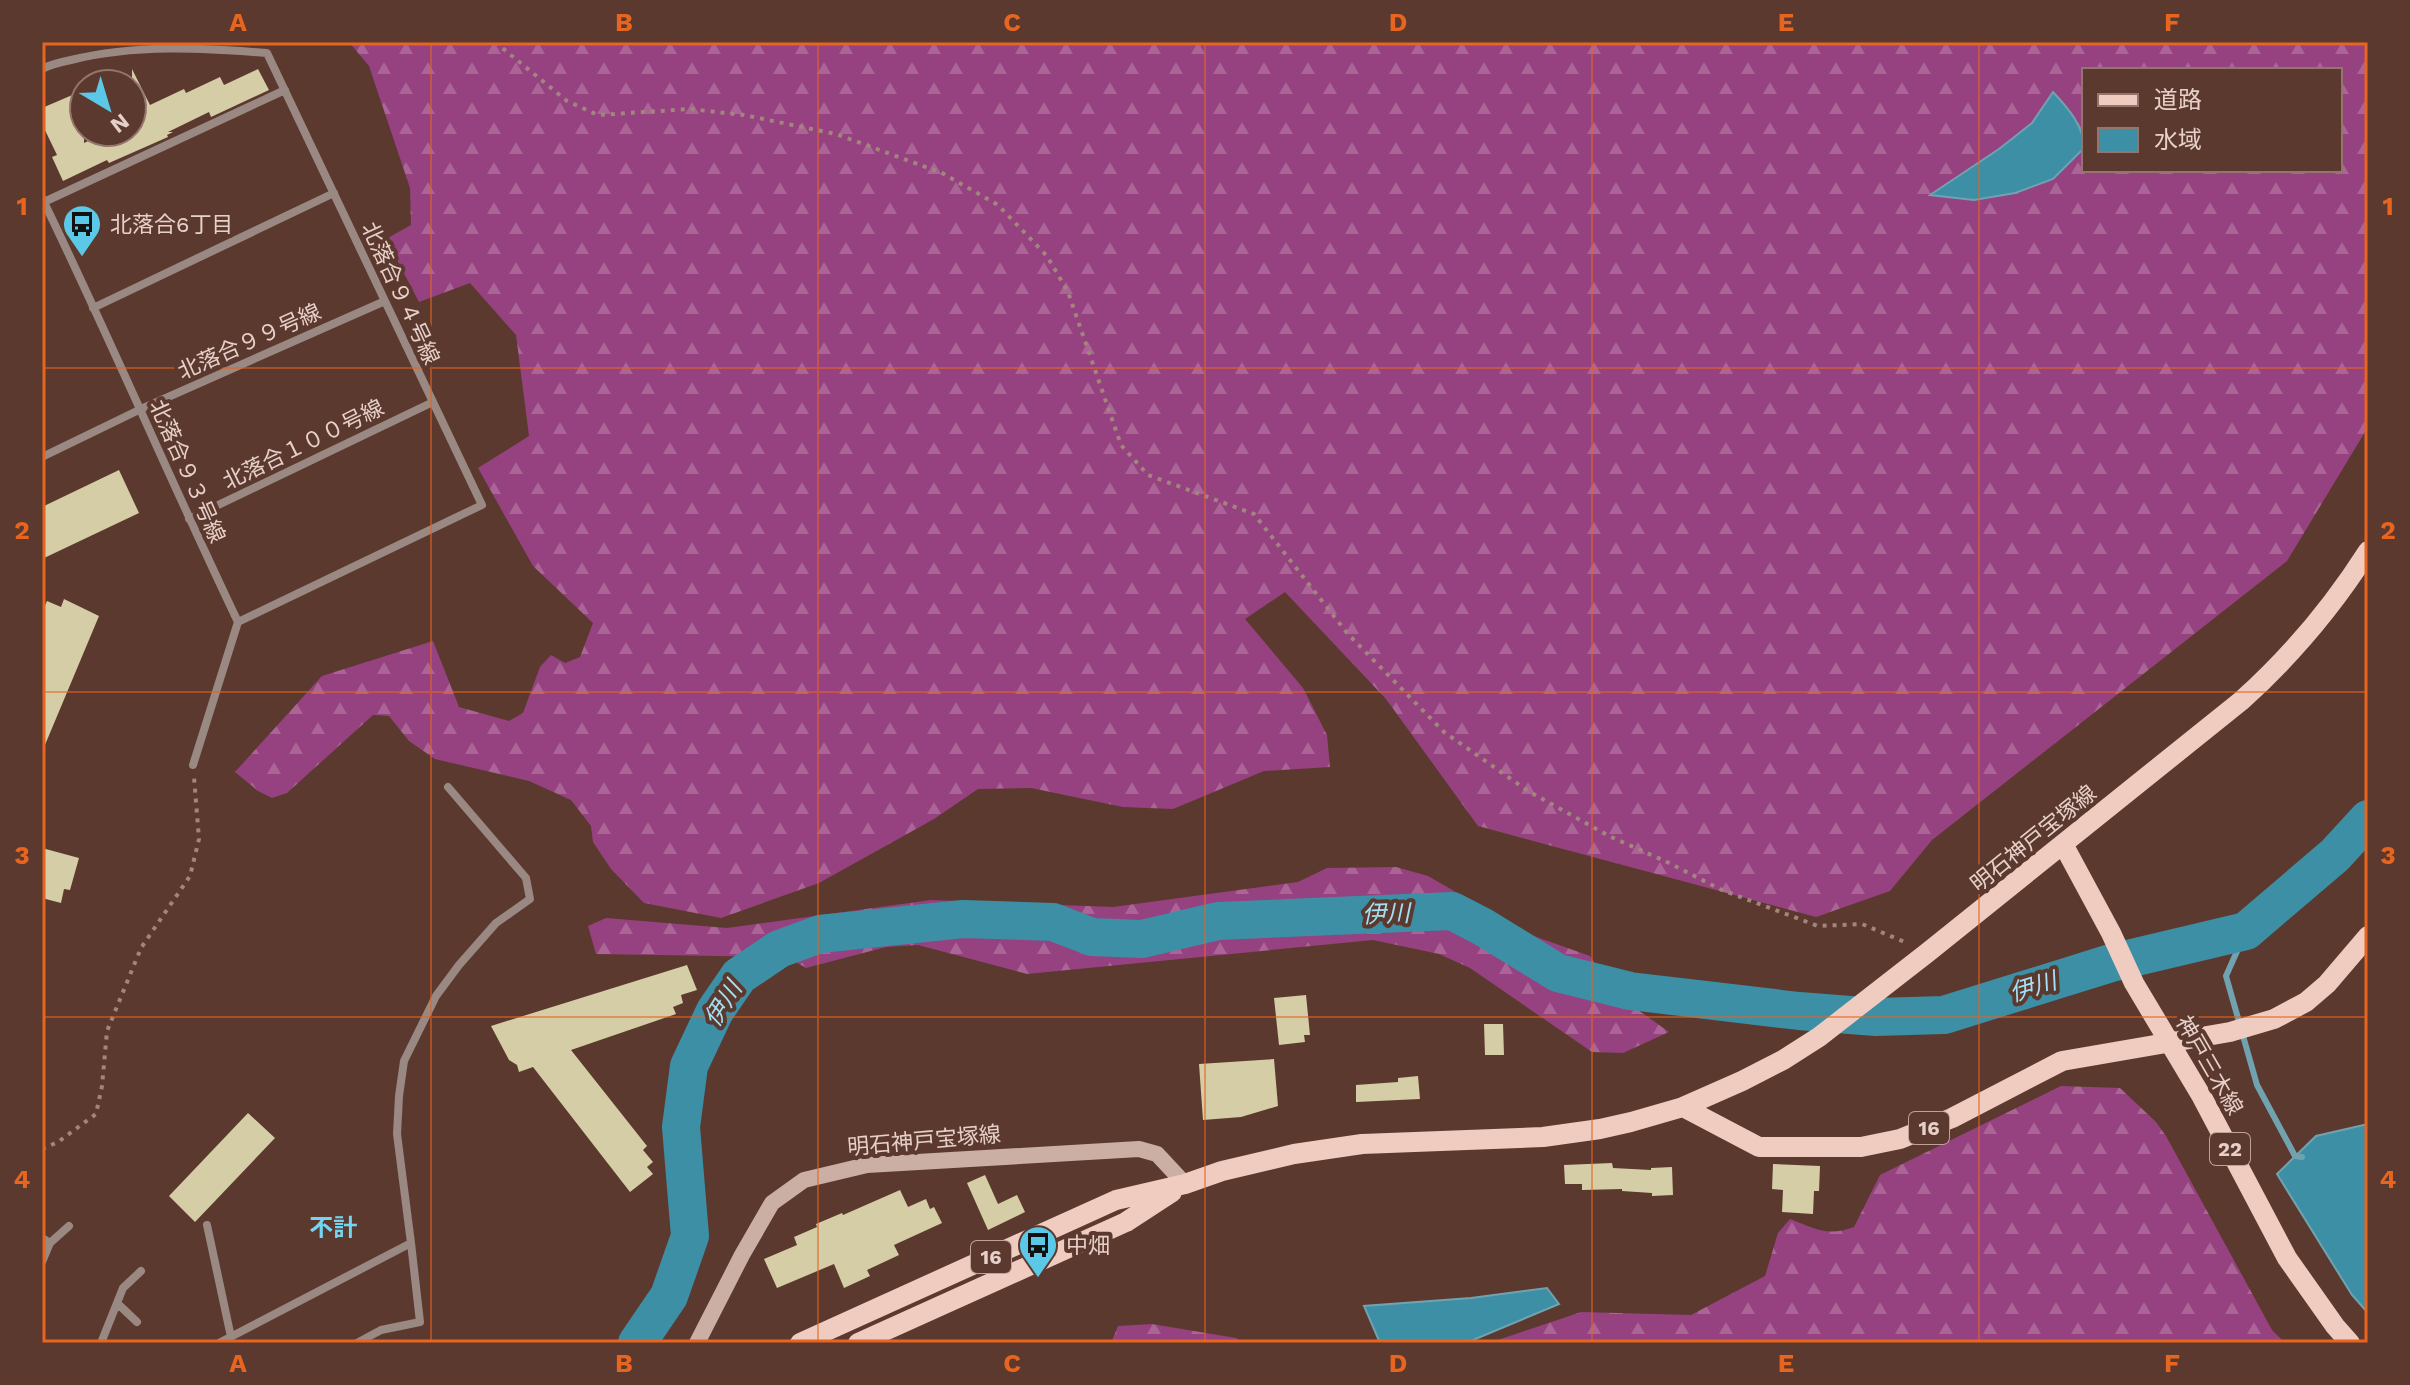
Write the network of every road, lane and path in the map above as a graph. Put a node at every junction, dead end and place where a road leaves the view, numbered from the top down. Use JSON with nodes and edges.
{"nodes":[{"id":1,"x":495,"y":42,"type":"edge"},
{"id":2,"x":43,"y":64,"type":"edge"},
{"id":3,"x":285,"y":90,"type":"junction"},
{"id":4,"x":334,"y":193,"type":"junction"},
{"id":5,"x":43,"y":200,"type":"edge"},
{"id":6,"x":385,"y":301,"type":"junction"},
{"id":7,"x":93,"y":308,"type":"junction"},
{"id":8,"x":433,"y":402,"type":"junction"},
{"id":9,"x":141,"y":409,"type":"junction"},
{"id":10,"x":42,"y":457,"type":"edge"},
{"id":11,"x":189,"y":519,"type":"junction"},
{"id":12,"x":2368,"y":551,"type":"edge"},
{"id":13,"x":238,"y":622,"type":"junction"},
{"id":14,"x":193,"y":765,"type":"joint"},
{"id":15,"x":448,"y":787,"type":"dead end"},
{"id":16,"x":2063,"y":844,"type":"junction"},
{"id":17,"x":2368,"y":936,"type":"edge"},
{"id":18,"x":1927,"y":953,"type":"junction"},
{"id":19,"x":2170,"y":1041,"type":"junction"},
{"id":20,"x":1683,"y":1107,"type":"junction"},
{"id":21,"x":42,"y":1149,"type":"edge"},
{"id":22,"x":1185,"y":1184,"type":"junction"},
{"id":23,"x":207,"y":1225,"type":"dead end"},
{"id":24,"x":69,"y":1226,"type":"dead end"},
{"id":25,"x":42,"y":1238,"type":"edge"},
{"id":26,"x":50,"y":1243,"type":"junction"},
{"id":27,"x":411,"y":1243,"type":"junction"},
{"id":28,"x":42,"y":1262,"type":"edge"},
{"id":29,"x":141,"y":1271,"type":"dead end"},
{"id":30,"x":117,"y":1303,"type":"junction"},
{"id":31,"x":137,"y":1322,"type":"dead end"},
{"id":32,"x":231,"y":1337,"type":"junction"},
{"id":33,"x":101,"y":1343,"type":"edge"},
{"id":34,"x":219,"y":1343,"type":"edge"},
{"id":35,"x":357,"y":1343,"type":"edge"},
{"id":36,"x":697,"y":1343,"type":"edge"},
{"id":37,"x":800,"y":1343,"type":"edge"},
{"id":38,"x":858,"y":1343,"type":"edge"},
{"id":39,"x":2350,"y":1343,"type":"edge"}],
"edges":[{"from":1,"to":18,"type":"path"},
{"from":2,"to":3,"type":"street","name":"北落合９４号線"},
{"from":3,"to":4,"type":"street","name":"北落合９４号線"},
{"from":3,"to":5,"type":"street"},
{"from":4,"to":6,"type":"street","name":"北落合９４号線"},
{"from":4,"to":7,"type":"street"},
{"from":5,"to":7,"type":"street","name":"北落合９３号線"},
{"from":6,"to":8,"type":"street","name":"北落合９４号線"},
{"from":6,"to":9,"type":"street","name":"北落合９９号線"},
{"from":7,"to":9,"type":"street","name":"北落合９３号線"},
{"from":8,"to":11,"type":"street","name":"北落合１００号線"},
{"from":8,"to":13,"type":"street","name":"北落合９４号線"},
{"from":9,"to":10,"type":"street","name":"北落合９９号線"},
{"from":9,"to":11,"type":"street","name":"北落合９３号線"},
{"from":11,"to":13,"type":"street","name":"北落合９３号線"},
{"from":12,"to":16,"type":"main road","name":"明石神戸宝塚線","number":"16"},
{"from":13,"to":14,"type":"street"},
{"from":14,"to":21,"type":"path"},
{"from":15,"to":27,"type":"street"},
{"from":16,"to":18,"type":"main road","name":"明石神戸宝塚線","number":"16"},
{"from":16,"to":19,"type":"main road","name":"神戸三木線","number":"22"},
{"from":17,"to":19,"type":"main road","number":"16"},
{"from":18,"to":20,"type":"main road","name":"明石神戸宝塚線","number":"16"},
{"from":19,"to":20,"type":"main road","number":"16"},
{"from":19,"to":39,"type":"main road","name":"神戸三木線","number":"22"},
{"from":20,"to":22,"type":"main road","name":"明石神戸宝塚線","number":"16"},
{"from":22,"to":36,"type":"street","name":"明石神戸宝塚線"},
{"from":22,"to":37,"type":"main road","name":"明石神戸宝塚線","number":"16"},
{"from":22,"to":38,"type":"main road","name":"明石神戸宝塚線","number":"16"},
{"from":23,"to":32,"type":"street"},
{"from":24,"to":26,"type":"street"},
{"from":25,"to":26,"type":"street"},
{"from":26,"to":28,"type":"street"},
{"from":27,"to":32,"type":"street"},
{"from":27,"to":35,"type":"street"},
{"from":29,"to":30,"type":"street"},
{"from":30,"to":31,"type":"street"},
{"from":30,"to":33,"type":"street"},
{"from":32,"to":34,"type":"street"}]}
